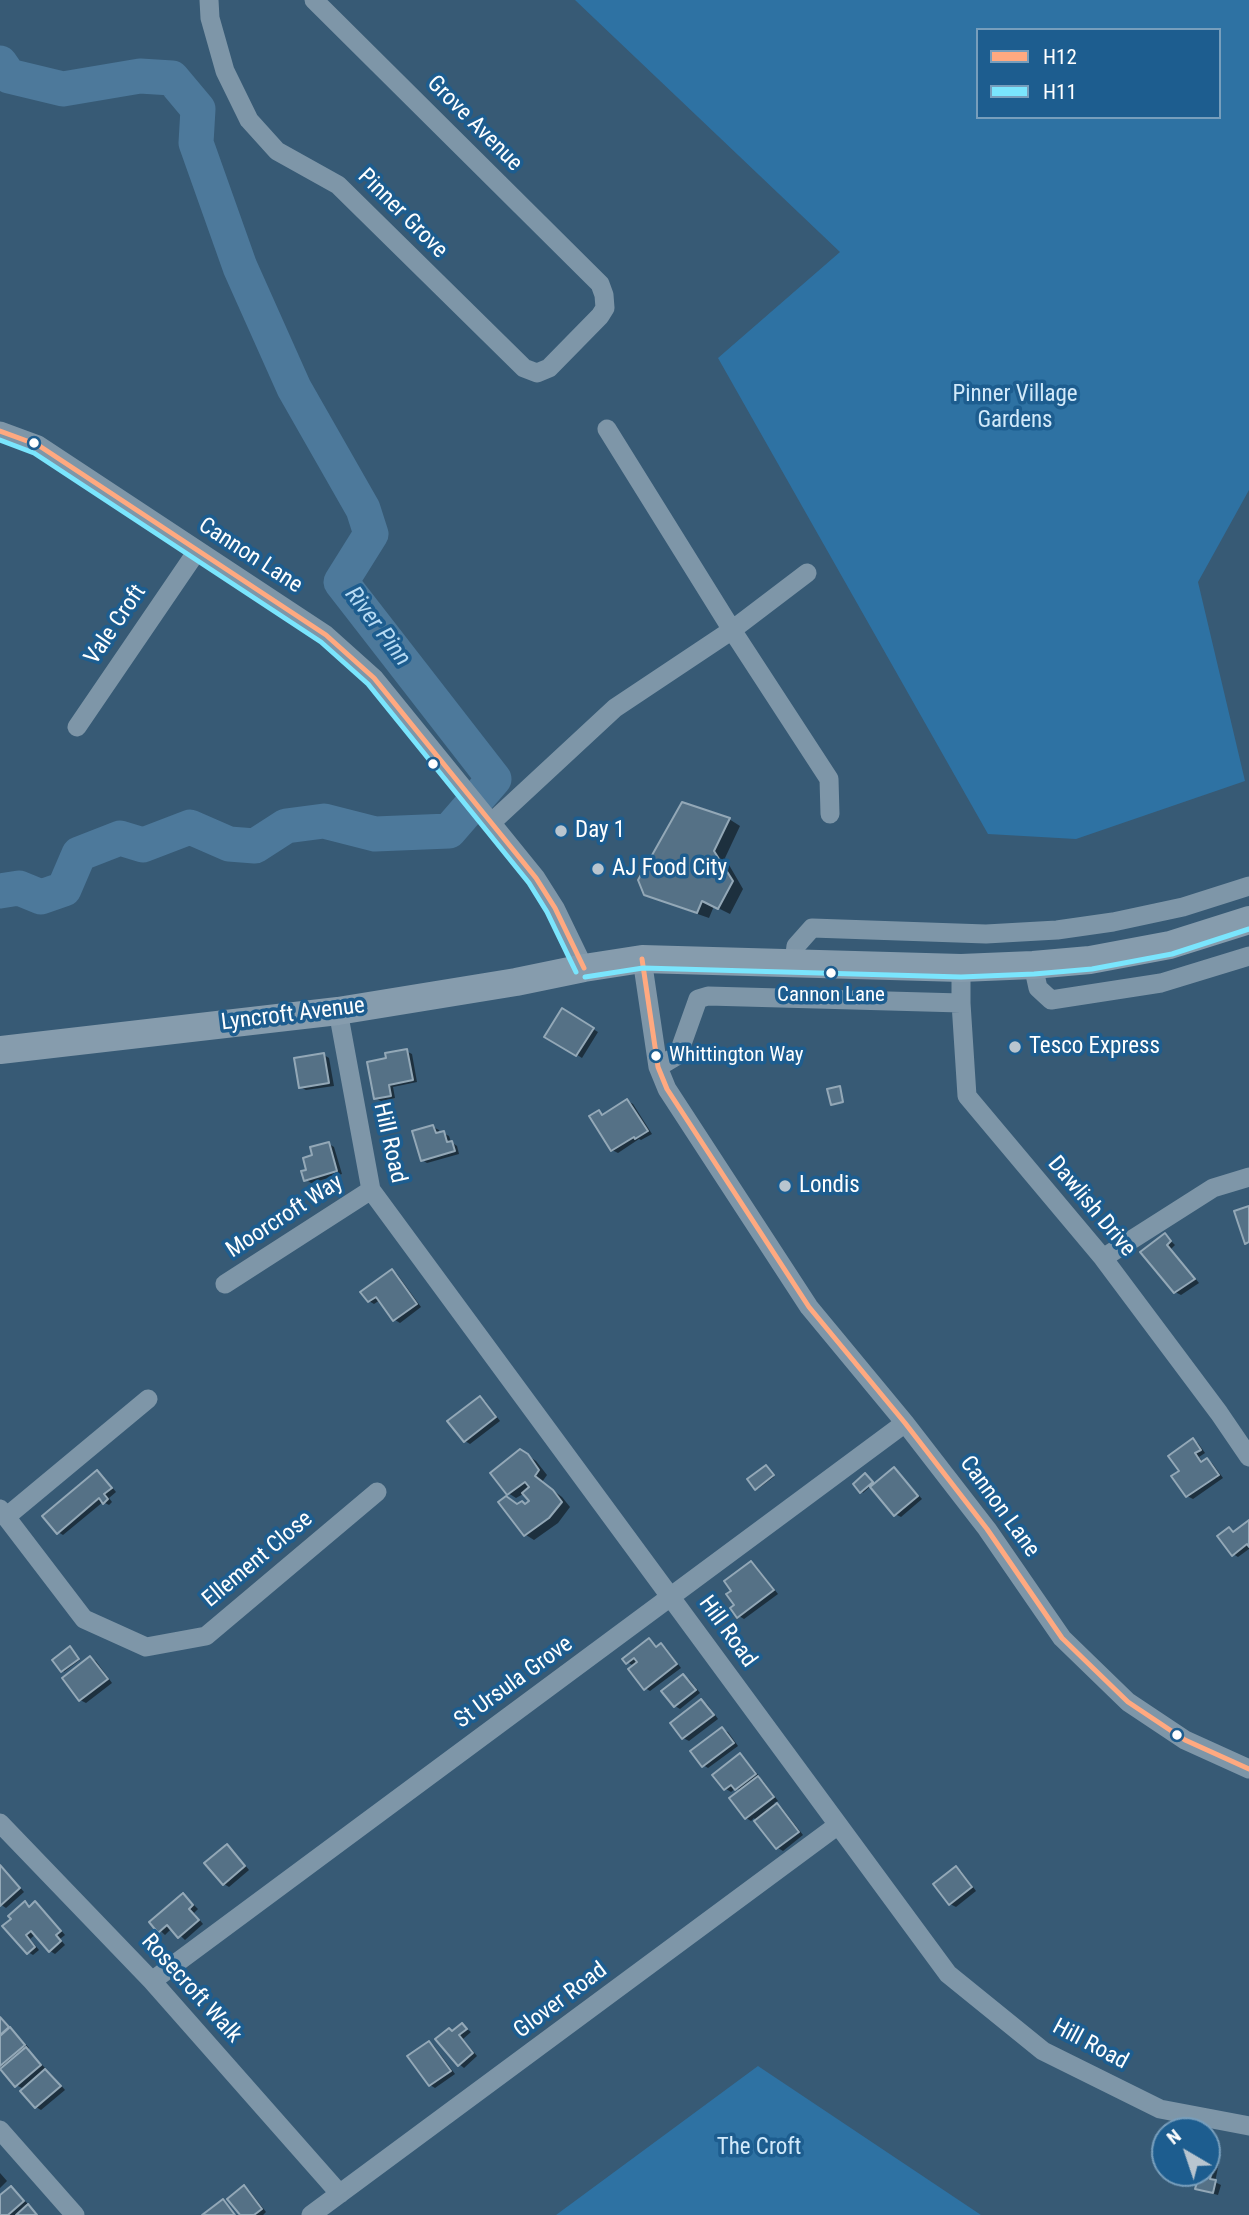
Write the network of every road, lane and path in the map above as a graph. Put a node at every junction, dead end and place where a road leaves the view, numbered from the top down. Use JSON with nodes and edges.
{"nodes":[{"id":1,"x":209,"y":0,"type":"edge"},
{"id":2,"x":314,"y":0,"type":"edge"},
{"id":3,"x":600,"y":284,"type":"joint"},
{"id":4,"x":607,"y":429,"type":"dead end"},
{"id":5,"x":0,"y":431,"type":"edge"},
{"id":6,"x":197,"y":551,"type":"junction"},
{"id":7,"x":807,"y":573,"type":"dead end"},
{"id":8,"x":732,"y":630,"type":"junction"},
{"id":9,"x":77,"y":727,"type":"dead end"},
{"id":10,"x":830,"y":814,"type":"dead end"},
{"id":11,"x":486,"y":817,"type":"junction"},
{"id":12,"x":1249,"y":886,"type":"edge"},
{"id":13,"x":1249,"y":920,"type":"edge"},
{"id":14,"x":1249,"y":956,"type":"edge"},
{"id":15,"x":642,"y":959,"type":"junction"},
{"id":16,"x":794,"y":962,"type":"junction"},
{"id":17,"x":1033,"y":965,"type":"junction"},
{"id":18,"x":584,"y":968,"type":"junction"},
{"id":19,"x":961,"y":968,"type":"junction"},
{"id":20,"x":961,"y":1003,"type":"junction"},
{"id":21,"x":338,"y":1011,"type":"junction"},
{"id":22,"x":0,"y":1050,"type":"edge"},
{"id":23,"x":658,"y":1067,"type":"junction"},
{"id":24,"x":1249,"y":1177,"type":"edge"},
{"id":25,"x":371,"y":1190,"type":"junction"},
{"id":26,"x":1103,"y":1258,"type":"junction"},
{"id":27,"x":225,"y":1284,"type":"dead end"},
{"id":28,"x":148,"y":1399,"type":"dead end"},
{"id":29,"x":905,"y":1423,"type":"junction"},
{"id":30,"x":1249,"y":1457,"type":"edge"},
{"id":31,"x":377,"y":1492,"type":"dead end"},
{"id":32,"x":3,"y":1513,"type":"edge"},
{"id":33,"x":671,"y":1597,"type":"junction"},
{"id":34,"x":1249,"y":1769,"type":"edge"},
{"id":35,"x":0,"y":1823,"type":"edge"},
{"id":36,"x":838,"y":1825,"type":"junction"},
{"id":37,"x":152,"y":1981,"type":"junction"},
{"id":38,"x":1249,"y":2126,"type":"edge"},
{"id":39,"x":0,"y":2130,"type":"edge"},
{"id":40,"x":340,"y":2194,"type":"junction"},
{"id":41,"x":75,"y":2215,"type":"edge"},
{"id":42,"x":312,"y":2215,"type":"edge"}],
"edges":[{"from":1,"to":3,"type":"street","name":"Pinner Grove"},
{"from":2,"to":3,"type":"street","name":"Grove Avenue"},
{"from":4,"to":8,"type":"street"},
{"from":5,"to":6,"type":"street","name":"Cannon Lane"},
{"from":6,"to":9,"type":"street","name":"Vale Croft"},
{"from":6,"to":11,"type":"street","name":"Cannon Lane"},
{"from":7,"to":8,"type":"street"},
{"from":8,"to":10,"type":"street"},
{"from":8,"to":11,"type":"street"},
{"from":11,"to":18,"type":"street","name":"Cannon Lane"},
{"from":12,"to":16,"type":"street"},
{"from":13,"to":17,"type":"street"},
{"from":14,"to":17,"type":"street"},
{"from":15,"to":16,"type":"street"},
{"from":15,"to":18,"type":"street"},
{"from":15,"to":23,"type":"street","name":"Cannon Lane"},
{"from":16,"to":19,"type":"street"},
{"from":17,"to":19,"type":"street"},
{"from":18,"to":21,"type":"street","name":"Lyncroft Avenue"},
{"from":19,"to":20,"type":"street","name":"Dawlish Drive"},
{"from":20,"to":23,"type":"street"},
{"from":20,"to":26,"type":"street","name":"Dawlish Drive"},
{"from":21,"to":22,"type":"street","name":"Lyncroft Avenue"},
{"from":21,"to":25,"type":"street","name":"Hill Road"},
{"from":23,"to":29,"type":"street","name":"Cannon Lane"},
{"from":24,"to":26,"type":"street"},
{"from":25,"to":27,"type":"street","name":"Moorcroft Way"},
{"from":25,"to":33,"type":"street","name":"Hill Road"},
{"from":26,"to":30,"type":"street","name":"Dawlish Drive"},
{"from":28,"to":32,"type":"street","name":"Ellement Close"},
{"from":29,"to":33,"type":"street","name":"St Ursula Grove"},
{"from":29,"to":34,"type":"street","name":"Cannon Lane"},
{"from":31,"to":32,"type":"street","name":"Ellement Close"},
{"from":33,"to":36,"type":"street","name":"Hill Road"},
{"from":33,"to":37,"type":"street","name":"St Ursula Grove"},
{"from":35,"to":37,"type":"street","name":"Rosecroft Walk"},
{"from":36,"to":38,"type":"street","name":"Hill Road"},
{"from":36,"to":40,"type":"street","name":"Glover Road"},
{"from":37,"to":40,"type":"street","name":"Rosecroft Walk"},
{"from":39,"to":41,"type":"street"},
{"from":40,"to":42,"type":"street","name":"Glover Road"}]}
